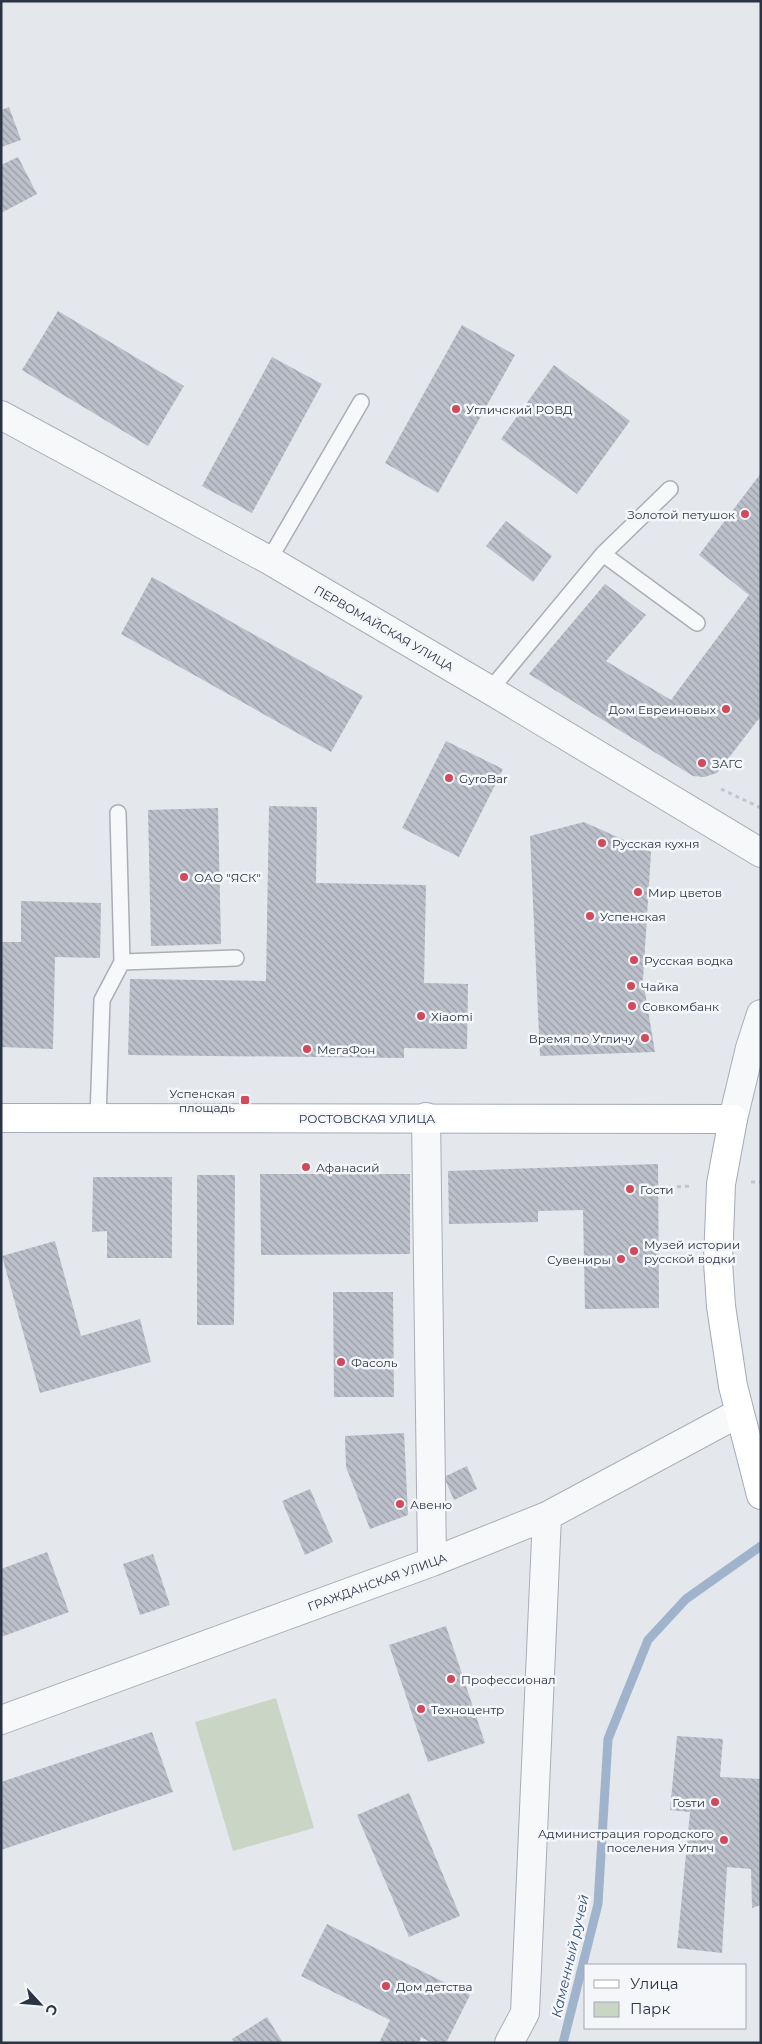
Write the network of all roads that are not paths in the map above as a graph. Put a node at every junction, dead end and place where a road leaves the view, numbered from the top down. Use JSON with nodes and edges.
{"nodes":[{"id":1,"x":361,"y":402,"type":"dead end"},
{"id":2,"x":1,"y":415,"type":"edge"},
{"id":3,"x":670,"y":488,"type":"dead end"},
{"id":4,"x":603,"y":554,"type":"junction"},
{"id":5,"x":269,"y":560,"type":"junction"},
{"id":6,"x":697,"y":623,"type":"dead end"},
{"id":7,"x":490,"y":690,"type":"junction"},
{"id":8,"x":118,"y":814,"type":"dead end"},
{"id":9,"x":761,"y":853,"type":"edge"},
{"id":10,"x":236,"y":958,"type":"dead end"},
{"id":11,"x":122,"y":962,"type":"junction"},
{"id":12,"x":761,"y":1014,"type":"edge"},
{"id":13,"x":1,"y":1118,"type":"edge"},
{"id":14,"x":98,"y":1118,"type":"junction"},
{"id":15,"x":426,"y":1118,"type":"junction"},
{"id":16,"x":733,"y":1119,"type":"junction"},
{"id":17,"x":739,"y":1413,"type":"junction"},
{"id":18,"x":759,"y":1490,"type":"edge"},
{"id":19,"x":548,"y":1516,"type":"junction"},
{"id":20,"x":432,"y":1562,"type":"junction"},
{"id":21,"x":1,"y":1720,"type":"edge"},
{"id":22,"x":509,"y":2043,"type":"edge"}],
"edges":[{"from":1,"to":5,"type":"lane"},
{"from":2,"to":5,"type":"street","name":"ПЕРВОМАЙСКАЯ УЛИЦА"},
{"from":3,"to":4,"type":"lane"},
{"from":4,"to":6,"type":"lane"},
{"from":4,"to":7,"type":"lane"},
{"from":5,"to":7,"type":"street","name":"ПЕРВОМАЙСКАЯ УЛИЦА"},
{"from":7,"to":9,"type":"street","name":"ПЕРВОМАЙСКАЯ УЛИЦА"},
{"from":8,"to":11,"type":"lane"},
{"from":10,"to":11,"type":"lane"},
{"from":11,"to":14,"type":"lane"},
{"from":12,"to":16,"type":"street"},
{"from":13,"to":14,"type":"main road","name":"РОСТОВСКАЯ УЛИЦА"},
{"from":14,"to":15,"type":"main road","name":"РОСТОВСКАЯ УЛИЦА"},
{"from":15,"to":16,"type":"main road","name":"РОСТОВСКАЯ УЛИЦА"},
{"from":15,"to":20,"type":"street"},
{"from":16,"to":17,"type":"main road"},
{"from":17,"to":18,"type":"main road"},
{"from":17,"to":19,"type":"street","name":"ГРАЖДАНСКАЯ УЛИЦА"},
{"from":19,"to":20,"type":"street","name":"ГРАЖДАНСКАЯ УЛИЦА"},
{"from":19,"to":22,"type":"street"},
{"from":20,"to":21,"type":"street","name":"ГРАЖДАНСКАЯ УЛИЦА"}]}
